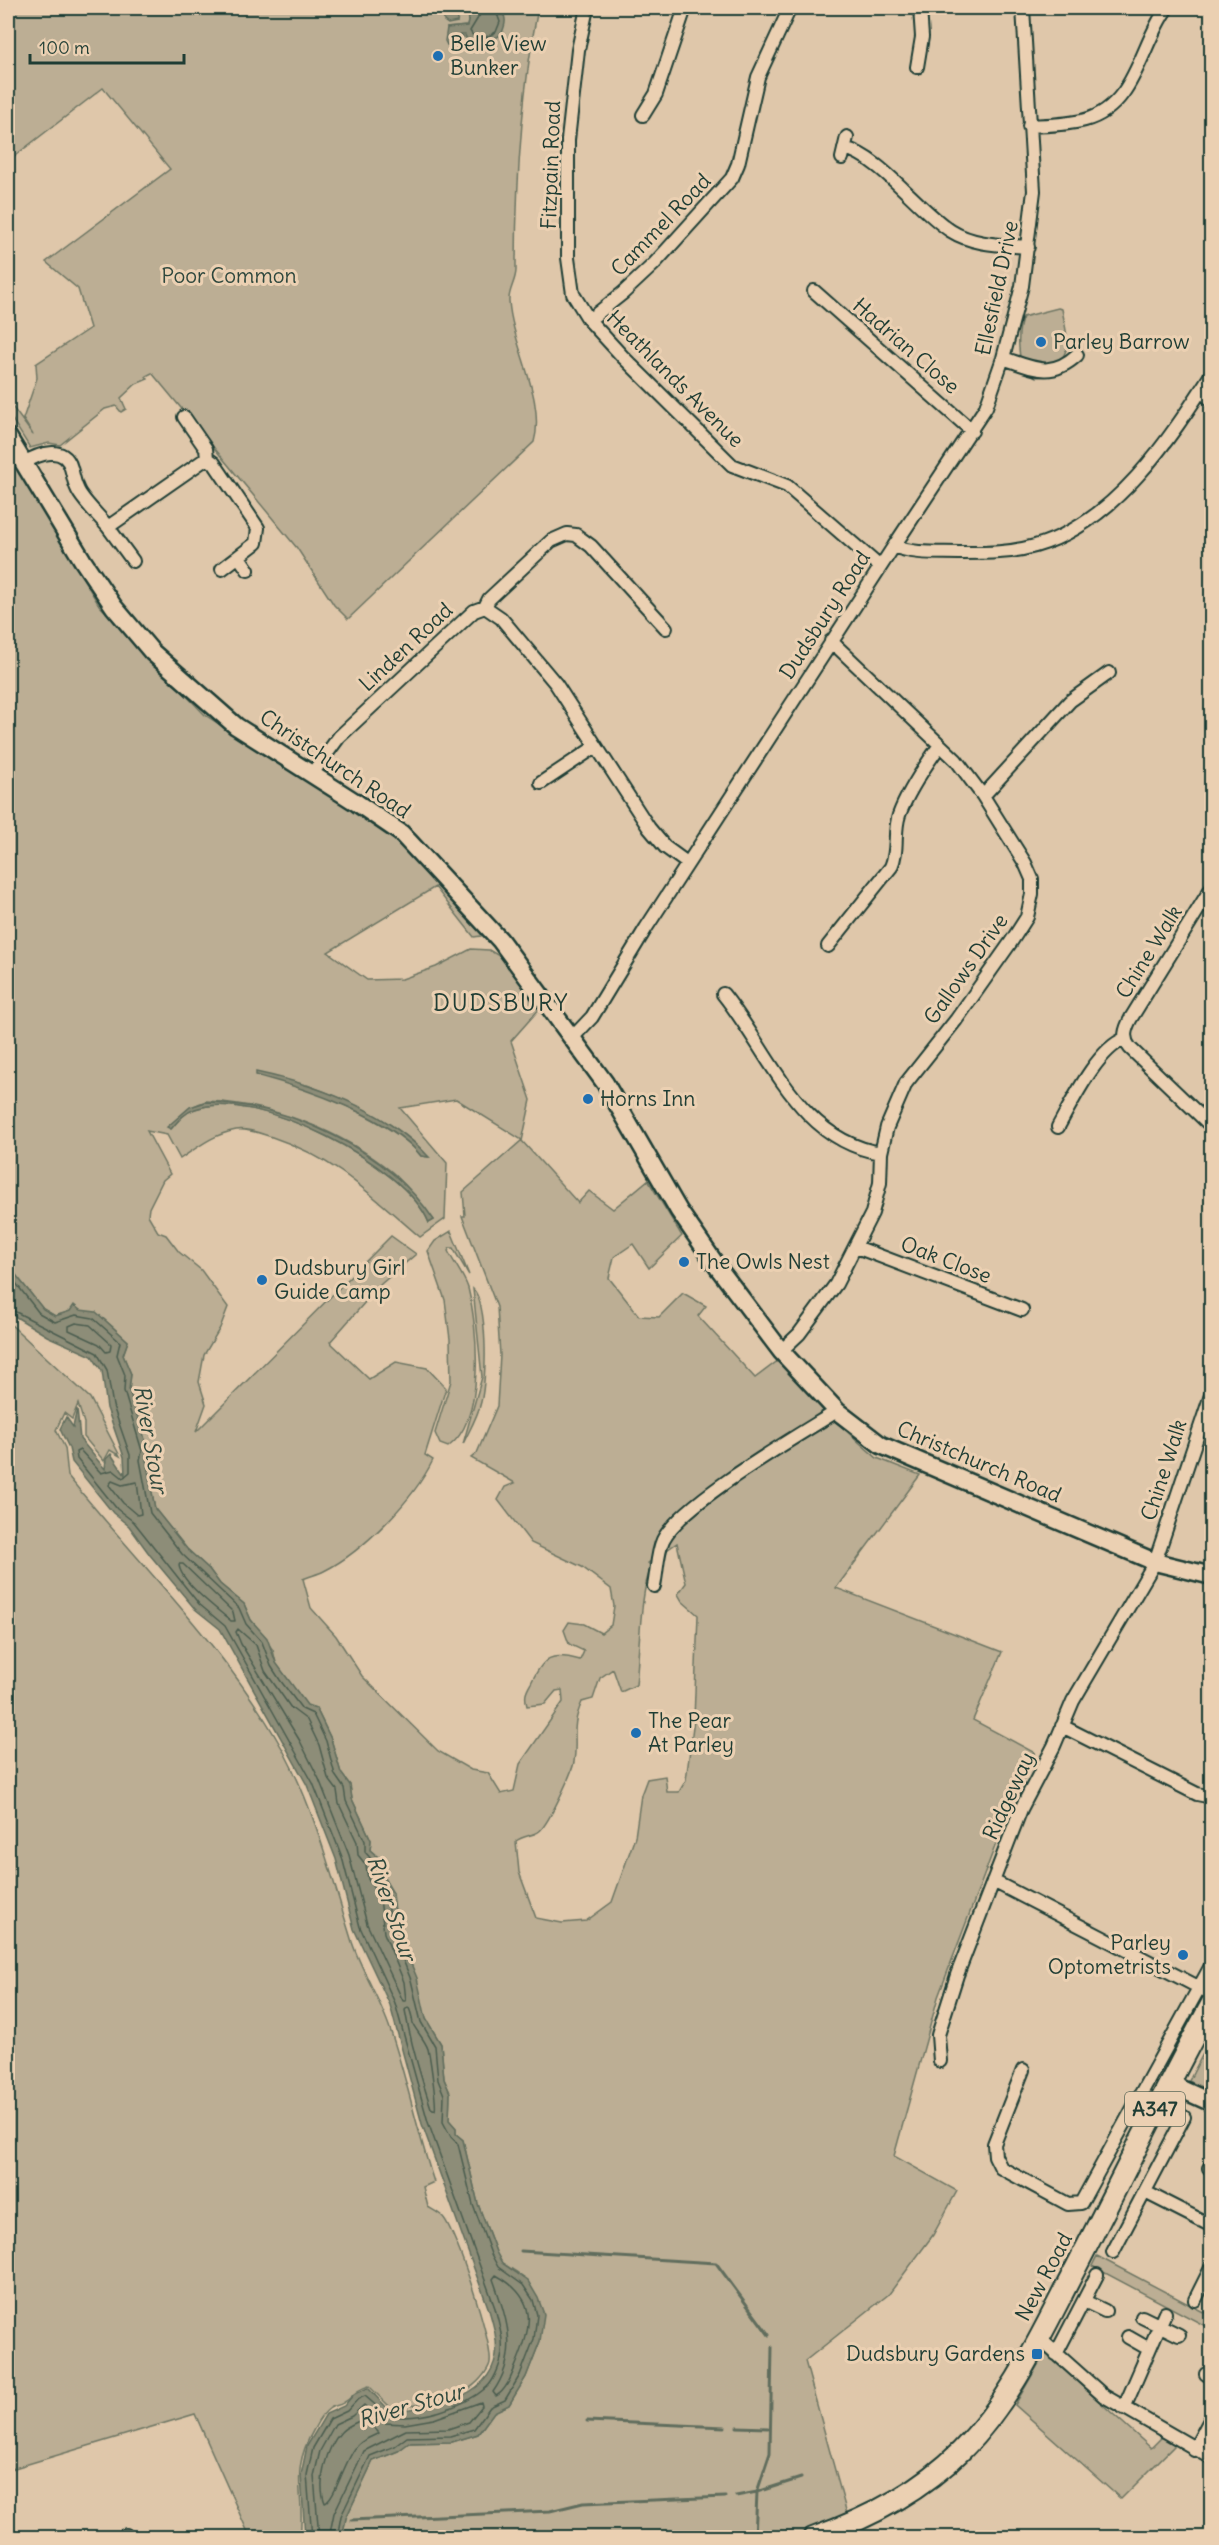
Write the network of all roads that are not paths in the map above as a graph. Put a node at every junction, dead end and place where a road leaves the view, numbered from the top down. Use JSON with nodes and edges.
{"nodes":[{"id":1,"x":587,"y":8,"type":"edge"},
{"id":2,"x":685,"y":8,"type":"edge"},
{"id":3,"x":790,"y":8,"type":"edge"},
{"id":4,"x":920,"y":8,"type":"edge"},
{"id":5,"x":1023,"y":8,"type":"edge"},
{"id":6,"x":1167,"y":8,"type":"edge"},
{"id":7,"x":917,"y":67,"type":"dead end"},
{"id":8,"x":644,"y":115,"type":"dead end"},
{"id":9,"x":1029,"y":126,"type":"junction"},
{"id":10,"x":844,"y":148,"type":"dead end"},
{"id":11,"x":1028,"y":247,"type":"junction"},
{"id":12,"x":814,"y":291,"type":"dead end"},
{"id":13,"x":589,"y":320,"type":"junction"},
{"id":14,"x":1077,"y":355,"type":"dead end"},
{"id":15,"x":1003,"y":358,"type":"junction"},
{"id":16,"x":1212,"y":373,"type":"edge"},
{"id":17,"x":1201,"y":390,"type":"junction"},
{"id":18,"x":1212,"y":401,"type":"edge"},
{"id":19,"x":183,"y":417,"type":"dead end"},
{"id":20,"x":972,"y":431,"type":"junction"},
{"id":21,"x":8,"y":437,"type":"edge"},
{"id":22,"x":207,"y":458,"type":"junction"},
{"id":23,"x":24,"y":463,"type":"junction"},
{"id":24,"x":108,"y":527,"type":"junction"},
{"id":25,"x":894,"y":546,"type":"junction"},
{"id":26,"x":239,"y":557,"type":"junction"},
{"id":27,"x":133,"y":561,"type":"dead end"},
{"id":28,"x":880,"y":567,"type":"junction"},
{"id":29,"x":222,"y":569,"type":"dead end"},
{"id":30,"x":248,"y":570,"type":"dead end"},
{"id":31,"x":485,"y":607,"type":"junction"},
{"id":32,"x":666,"y":628,"type":"dead end"},
{"id":33,"x":831,"y":641,"type":"junction"},
{"id":34,"x":1109,"y":673,"type":"dead end"},
{"id":35,"x":940,"y":745,"type":"junction"},
{"id":36,"x":595,"y":747,"type":"junction"},
{"id":37,"x":311,"y":775,"type":"junction"},
{"id":38,"x":541,"y":783,"type":"dead end"},
{"id":39,"x":983,"y":796,"type":"junction"},
{"id":40,"x":687,"y":863,"type":"junction"},
{"id":41,"x":1212,"y":887,"type":"edge"},
{"id":42,"x":828,"y":946,"type":"dead end"},
{"id":43,"x":723,"y":994,"type":"dead end"},
{"id":44,"x":573,"y":1037,"type":"junction"},
{"id":45,"x":1125,"y":1039,"type":"junction"},
{"id":46,"x":1212,"y":1126,"type":"edge"},
{"id":47,"x":1058,"y":1127,"type":"dead end"},
{"id":48,"x":881,"y":1153,"type":"junction"},
{"id":49,"x":856,"y":1247,"type":"junction"},
{"id":50,"x":1022,"y":1310,"type":"dead end"},
{"id":51,"x":781,"y":1351,"type":"junction"},
{"id":52,"x":1212,"y":1392,"type":"edge"},
{"id":53,"x":837,"y":1411,"type":"junction"},
{"id":54,"x":1155,"y":1562,"type":"junction"},
{"id":55,"x":1212,"y":1576,"type":"edge"},
{"id":56,"x":654,"y":1586,"type":"dead end"},
{"id":57,"x":1062,"y":1726,"type":"junction"},
{"id":58,"x":1212,"y":1797,"type":"edge"},
{"id":59,"x":993,"y":1881,"type":"junction"},
{"id":60,"x":1212,"y":1964,"type":"edge"},
{"id":61,"x":1199,"y":1988,"type":"junction"},
{"id":62,"x":1212,"y":1994,"type":"edge"},
{"id":63,"x":1212,"y":2003,"type":"edge"},
{"id":64,"x":1212,"y":2026,"type":"edge"},
{"id":65,"x":940,"y":2061,"type":"dead end"},
{"id":66,"x":1023,"y":2070,"type":"dead end"},
{"id":67,"x":1178,"y":2082,"type":"junction"},
{"id":68,"x":1212,"y":2092,"type":"edge"},
{"id":69,"x":1212,"y":2103,"type":"edge"},
{"id":70,"x":1184,"y":2117,"type":"dead end"},
{"id":71,"x":1144,"y":2192,"type":"junction"},
{"id":72,"x":1212,"y":2226,"type":"edge"},
{"id":73,"x":1113,"y":2252,"type":"dead end"},
{"id":74,"x":1212,"y":2266,"type":"edge"},
{"id":75,"x":1097,"y":2275,"type":"dead end"},
{"id":76,"x":1195,"y":2300,"type":"dead end"},
{"id":77,"x":1084,"y":2301,"type":"junction"},
{"id":78,"x":1106,"y":2311,"type":"dead end"},
{"id":79,"x":1165,"y":2313,"type":"dead end"},
{"id":80,"x":1142,"y":2317,"type":"dead end"},
{"id":81,"x":1159,"y":2325,"type":"junction"},
{"id":82,"x":1179,"y":2336,"type":"dead end"},
{"id":83,"x":1128,"y":2337,"type":"dead end"},
{"id":84,"x":1039,"y":2338,"type":"junction"},
{"id":85,"x":1149,"y":2349,"type":"junction"},
{"id":86,"x":1056,"y":2354,"type":"junction"},
{"id":87,"x":1124,"y":2408,"type":"junction"},
{"id":88,"x":1212,"y":2416,"type":"edge"},
{"id":89,"x":1194,"y":2450,"type":"junction"},
{"id":90,"x":1212,"y":2458,"type":"edge"},
{"id":91,"x":813,"y":2538,"type":"edge"}],
"edges":[{"from":1,"to":13,"type":"street","name":"Fitzpain Road"},
{"from":2,"to":8,"type":"street"},
{"from":3,"to":13,"type":"street","name":"Cammel Road"},
{"from":4,"to":7,"type":"street"},
{"from":5,"to":9,"type":"street","name":"Ellesfield Drive"},
{"from":6,"to":9,"type":"street"},
{"from":9,"to":11,"type":"street","name":"Ellesfield Drive"},
{"from":10,"to":11,"type":"street"},
{"from":11,"to":15,"type":"street","name":"Ellesfield Drive"},
{"from":12,"to":20,"type":"street","name":"Hadrian Close"},
{"from":13,"to":28,"type":"street","name":"Heathlands Avenue"},
{"from":14,"to":15,"type":"street"},
{"from":15,"to":20,"type":"street","name":"Ellesfield Drive"},
{"from":16,"to":17,"type":"street","name":"Dudsbury Road"},
{"from":17,"to":18,"type":"street"},
{"from":17,"to":25,"type":"street","name":"Dudsbury Road"},
{"from":19,"to":22,"type":"street"},
{"from":20,"to":25,"type":"street","name":"Ellesfield Drive"},
{"from":21,"to":23,"type":"main road","name":"Christchurch Road"},
{"from":22,"to":24,"type":"street"},
{"from":22,"to":26,"type":"street"},
{"from":23,"to":24,"type":"street"},
{"from":23,"to":37,"type":"main road","name":"Christchurch Road"},
{"from":24,"to":27,"type":"street"},
{"from":25,"to":28,"type":"street","name":"Dudsbury Road"},
{"from":26,"to":29,"type":"street"},
{"from":26,"to":30,"type":"street"},
{"from":28,"to":33,"type":"street","name":"Dudsbury Road"},
{"from":31,"to":32,"type":"street"},
{"from":31,"to":36,"type":"street","name":"Linden Road"},
{"from":31,"to":37,"type":"street","name":"Linden Road"},
{"from":33,"to":35,"type":"street","name":"Gallows Drive"},
{"from":33,"to":40,"type":"street","name":"Dudsbury Road"},
{"from":34,"to":39,"type":"street"},
{"from":35,"to":39,"type":"street","name":"Gallows Drive"},
{"from":35,"to":42,"type":"street"},
{"from":36,"to":38,"type":"street"},
{"from":36,"to":40,"type":"street","name":"Linden Road"},
{"from":37,"to":44,"type":"main road","name":"Christchurch Road"},
{"from":39,"to":48,"type":"street","name":"Gallows Drive"},
{"from":40,"to":44,"type":"street","name":"Dudsbury Road"},
{"from":41,"to":45,"type":"street","name":"Chine Walk"},
{"from":43,"to":48,"type":"street"},
{"from":44,"to":51,"type":"main road","name":"Christchurch Road"},
{"from":45,"to":46,"type":"street"},
{"from":45,"to":47,"type":"street","name":"Chine Walk"},
{"from":48,"to":49,"type":"street","name":"Gallows Drive"},
{"from":49,"to":50,"type":"street","name":"Oak Close"},
{"from":49,"to":51,"type":"street","name":"Gallows Drive"},
{"from":51,"to":53,"type":"main road","name":"Christchurch Road"},
{"from":52,"to":54,"type":"street","name":"Chine Walk"},
{"from":53,"to":54,"type":"main road","name":"Christchurch Road"},
{"from":53,"to":56,"type":"street"},
{"from":54,"to":55,"type":"main road","name":"Christchurch Road"},
{"from":54,"to":57,"type":"street","name":"Ridgeway"},
{"from":57,"to":58,"type":"street"},
{"from":57,"to":59,"type":"street","name":"Ridgeway"},
{"from":59,"to":61,"type":"street"},
{"from":59,"to":65,"type":"street","name":"Ridgeway"},
{"from":60,"to":61,"type":"street"},
{"from":61,"to":62,"type":"street"},
{"from":61,"to":66,"type":"street"},
{"from":63,"to":67,"type":"main road","name":"New Road","number":"A347"},
{"from":64,"to":67,"type":"main road","name":"New Road","number":"A347"},
{"from":67,"to":68,"type":"main road"},
{"from":67,"to":69,"type":"main road"},
{"from":67,"to":84,"type":"main road","name":"New Road","number":"A347"},
{"from":70,"to":71,"type":"street"},
{"from":71,"to":72,"type":"street"},
{"from":71,"to":73,"type":"street"},
{"from":74,"to":76,"type":"street"},
{"from":75,"to":77,"type":"street"},
{"from":77,"to":78,"type":"street"},
{"from":77,"to":86,"type":"street"},
{"from":79,"to":81,"type":"street"},
{"from":80,"to":81,"type":"street"},
{"from":81,"to":82,"type":"street"},
{"from":81,"to":85,"type":"street"},
{"from":83,"to":85,"type":"street"},
{"from":84,"to":86,"type":"street"},
{"from":84,"to":91,"type":"main road","name":"New Road","number":"A347"},
{"from":85,"to":87,"type":"street"},
{"from":86,"to":87,"type":"street"},
{"from":87,"to":89,"type":"street"},
{"from":88,"to":89,"type":"street"},
{"from":89,"to":90,"type":"street"}]}
